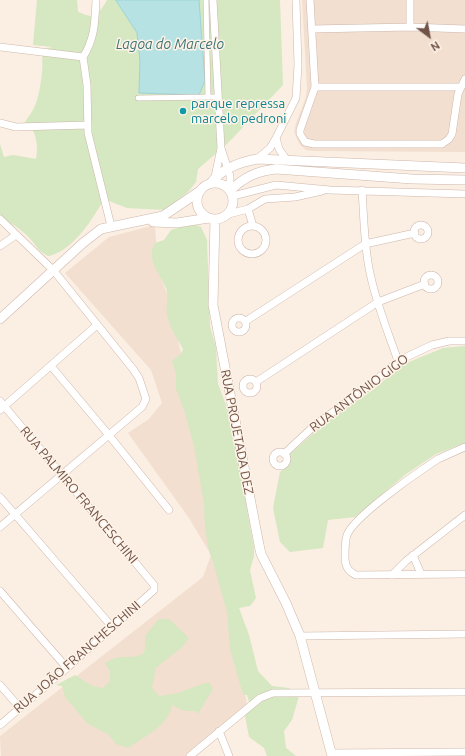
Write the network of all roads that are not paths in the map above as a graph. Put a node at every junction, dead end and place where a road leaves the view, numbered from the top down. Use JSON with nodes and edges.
{"nodes":[{"id":1,"x":96,"y":0,"type":"edge"},
{"id":2,"x":206,"y":0,"type":"edge"},
{"id":3,"x":214,"y":0,"type":"edge"},
{"id":4,"x":296,"y":0,"type":"edge"},
{"id":5,"x":310,"y":0,"type":"edge"},
{"id":6,"x":410,"y":0,"type":"edge"},
{"id":7,"x":410,"y":27,"type":"junction"},
{"id":8,"x":312,"y":29,"type":"junction"},
{"id":9,"x":465,"y":29,"type":"edge"},
{"id":10,"x":0,"y":47,"type":"edge"},
{"id":11,"x":83,"y":56,"type":"junction"},
{"id":12,"x":465,"y":78,"type":"edge"},
{"id":13,"x":315,"y":87,"type":"junction"},
{"id":14,"x":461,"y":87,"type":"junction"},
{"id":15,"x":217,"y":97,"type":"junction"},
{"id":16,"x":0,"y":123,"type":"edge"},
{"id":17,"x":88,"y":125,"type":"junction"},
{"id":18,"x":276,"y":138,"type":"junction"},
{"id":19,"x":221,"y":148,"type":"junction"},
{"id":20,"x":257,"y":159,"type":"junction"},
{"id":21,"x":286,"y":159,"type":"junction"},
{"id":22,"x":465,"y":168,"type":"edge"},
{"id":23,"x":228,"y":169,"type":"junction"},
{"id":24,"x":213,"y":180,"type":"junction"},
{"id":25,"x":465,"y":180,"type":"edge"},
{"id":26,"x":263,"y":188,"type":"junction"},
{"id":27,"x":330,"y":190,"type":"junction"},
{"id":28,"x":362,"y":190,"type":"junction"},
{"id":29,"x":200,"y":191,"type":"junction"},
{"id":30,"x":230,"y":191,"type":"junction"},
{"id":31,"x":465,"y":194,"type":"edge"},
{"id":32,"x":265,"y":199,"type":"junction"},
{"id":33,"x":248,"y":209,"type":"junction"},
{"id":34,"x":225,"y":215,"type":"junction"},
{"id":35,"x":0,"y":218,"type":"edge"},
{"id":36,"x":212,"y":218,"type":"junction"},
{"id":37,"x":142,"y":221,"type":"junction"},
{"id":38,"x":111,"y":226,"type":"junction"},
{"id":39,"x":253,"y":226,"type":"junction"},
{"id":40,"x":414,"y":233,"type":"dead end"},
{"id":41,"x":16,"y":235,"type":"junction"},
{"id":42,"x":365,"y":244,"type":"junction"},
{"id":43,"x":0,"y":246,"type":"edge"},
{"id":44,"x":54,"y":271,"type":"junction"},
{"id":45,"x":425,"y":284,"type":"dead end"},
{"id":46,"x":378,"y":302,"type":"junction"},
{"id":47,"x":0,"y":319,"type":"edge"},
{"id":48,"x":246,"y":321,"type":"dead end"},
{"id":49,"x":97,"y":325,"type":"junction"},
{"id":50,"x":465,"y":342,"type":"edge"},
{"id":51,"x":398,"y":361,"type":"junction"},
{"id":52,"x":51,"y":366,"type":"junction"},
{"id":53,"x":256,"y":382,"type":"dead end"},
{"id":54,"x":1,"y":406,"type":"edge"},
{"id":55,"x":108,"y":434,"type":"junction"},
{"id":56,"x":465,"y":447,"type":"edge"},
{"id":57,"x":284,"y":454,"type":"dead end"},
{"id":58,"x":63,"y":474,"type":"junction"},
{"id":59,"x":0,"y":497,"type":"edge"},
{"id":60,"x":169,"y":510,"type":"dead end"},
{"id":61,"x":15,"y":515,"type":"junction"},
{"id":62,"x":465,"y":515,"type":"edge"},
{"id":63,"x":0,"y":527,"type":"edge"},
{"id":64,"x":413,"y":555,"type":"junction"},
{"id":65,"x":421,"y":574,"type":"junction"},
{"id":66,"x":465,"y":574,"type":"edge"},
{"id":67,"x":392,"y":575,"type":"junction"},
{"id":68,"x":154,"y":590,"type":"joint"},
{"id":69,"x":0,"y":591,"type":"edge"},
{"id":70,"x":113,"y":628,"type":"junction"},
{"id":71,"x":465,"y":634,"type":"edge"},
{"id":72,"x":300,"y":636,"type":"junction"},
{"id":73,"x":67,"y":668,"type":"junction"},
{"id":74,"x":0,"y":685,"type":"edge"},
{"id":75,"x":465,"y":692,"type":"edge"},
{"id":76,"x":315,"y":693,"type":"junction"},
{"id":77,"x":20,"y":708,"type":"junction"},
{"id":78,"x":0,"y":725,"type":"edge"},
{"id":79,"x":219,"y":731,"type":"junction"},
{"id":80,"x":465,"y":752,"type":"edge"},
{"id":81,"x":332,"y":755,"type":"edge"},
{"id":82,"x":190,"y":756,"type":"edge"},
{"id":83,"x":229,"y":756,"type":"edge"}],
"edges":[{"from":1,"to":11,"type":"street"},
{"from":2,"to":15,"type":"street"},
{"from":3,"to":15,"type":"street"},
{"from":4,"to":18,"type":"street"},
{"from":5,"to":8,"type":"street"},
{"from":6,"to":7,"type":"street"},
{"from":7,"to":8,"type":"street"},
{"from":7,"to":9,"type":"street"},
{"from":8,"to":13,"type":"street"},
{"from":10,"to":11,"type":"street"},
{"from":11,"to":17,"type":"street"},
{"from":12,"to":14,"type":"street"},
{"from":13,"to":14,"type":"street"},
{"from":13,"to":14,"type":"street"},
{"from":15,"to":19,"type":"street"},
{"from":16,"to":17,"type":"street"},
{"from":17,"to":38,"type":"street"},
{"from":18,"to":20,"type":"street"},
{"from":18,"to":21,"type":"street"},
{"from":19,"to":23,"type":"street"},
{"from":19,"to":24,"type":"street"},
{"from":20,"to":21,"type":"street"},
{"from":20,"to":23,"type":"street"},
{"from":21,"to":22,"type":"street"},
{"from":23,"to":24,"type":"street"},
{"from":23,"to":30,"type":"street"},
{"from":24,"to":29,"type":"street"},
{"from":24,"to":30,"type":"street"},
{"from":25,"to":30,"type":"street"},
{"from":26,"to":27,"type":"street"},
{"from":26,"to":30,"type":"street"},
{"from":26,"to":32,"type":"street"},
{"from":27,"to":28,"type":"street"},
{"from":27,"to":32,"type":"street"},
{"from":28,"to":31,"type":"street"},
{"from":28,"to":42,"type":"street"},
{"from":29,"to":36,"type":"street"},
{"from":29,"to":37,"type":"street"},
{"from":30,"to":34,"type":"street"},
{"from":32,"to":33,"type":"street"},
{"from":33,"to":34,"type":"street"},
{"from":33,"to":39,"type":"street"},
{"from":34,"to":36,"type":"street"},
{"from":35,"to":41,"type":"street"},
{"from":36,"to":37,"type":"street"},
{"from":36,"to":72,"type":"street","name":"RUA PROJETADA DEZ"},
{"from":37,"to":38,"type":"street"},
{"from":38,"to":44,"type":"street"},
{"from":39,"to":39,"type":"street"},
{"from":40,"to":42,"type":"street"},
{"from":41,"to":43,"type":"street"},
{"from":41,"to":44,"type":"street"},
{"from":42,"to":46,"type":"street"},
{"from":42,"to":48,"type":"street"},
{"from":44,"to":47,"type":"street"},
{"from":44,"to":49,"type":"street"},
{"from":45,"to":46,"type":"street"},
{"from":46,"to":51,"type":"street"},
{"from":46,"to":53,"type":"street"},
{"from":49,"to":52,"type":"street"},
{"from":49,"to":55,"type":"street"},
{"from":50,"to":51,"type":"street","name":"RUA ANTÔNIO GIGO"},
{"from":51,"to":57,"type":"street","name":"RUA ANTÔNIO GIGO"},
{"from":52,"to":54,"type":"street"},
{"from":52,"to":55,"type":"street"},
{"from":54,"to":58,"type":"street","name":"RUA PALMIRO FRANCESCHINI"},
{"from":55,"to":58,"type":"street"},
{"from":55,"to":60,"type":"street"},
{"from":56,"to":67,"type":"street"},
{"from":58,"to":61,"type":"street"},
{"from":58,"to":68,"type":"street","name":"RUA PALMIRO FRANCESCHINI"},
{"from":59,"to":61,"type":"street"},
{"from":61,"to":63,"type":"street"},
{"from":61,"to":70,"type":"street"},
{"from":62,"to":64,"type":"street"},
{"from":64,"to":65,"type":"street"},
{"from":64,"to":67,"type":"street"},
{"from":65,"to":66,"type":"street"},
{"from":65,"to":67,"type":"street"},
{"from":68,"to":70,"type":"street","name":"RUA JOÃO FRANCHESCHINI"},
{"from":69,"to":73,"type":"street"},
{"from":70,"to":73,"type":"street","name":"RUA JOÃO FRANCHESCHINI"},
{"from":71,"to":72,"type":"street"},
{"from":72,"to":76,"type":"street","name":"RUA PROJETADA DEZ"},
{"from":73,"to":77,"type":"street","name":"RUA JOÃO FRANCHESCHINI"},
{"from":74,"to":77,"type":"street"},
{"from":75,"to":76,"type":"street"},
{"from":76,"to":79,"type":"street"},
{"from":76,"to":81,"type":"street","name":"RUA PROJETADA DEZ"},
{"from":77,"to":78,"type":"street","name":"RUA JOÃO FRANCHESCHINI"},
{"from":79,"to":82,"type":"street"},
{"from":79,"to":83,"type":"street"},
{"from":80,"to":81,"type":"street"}]}
